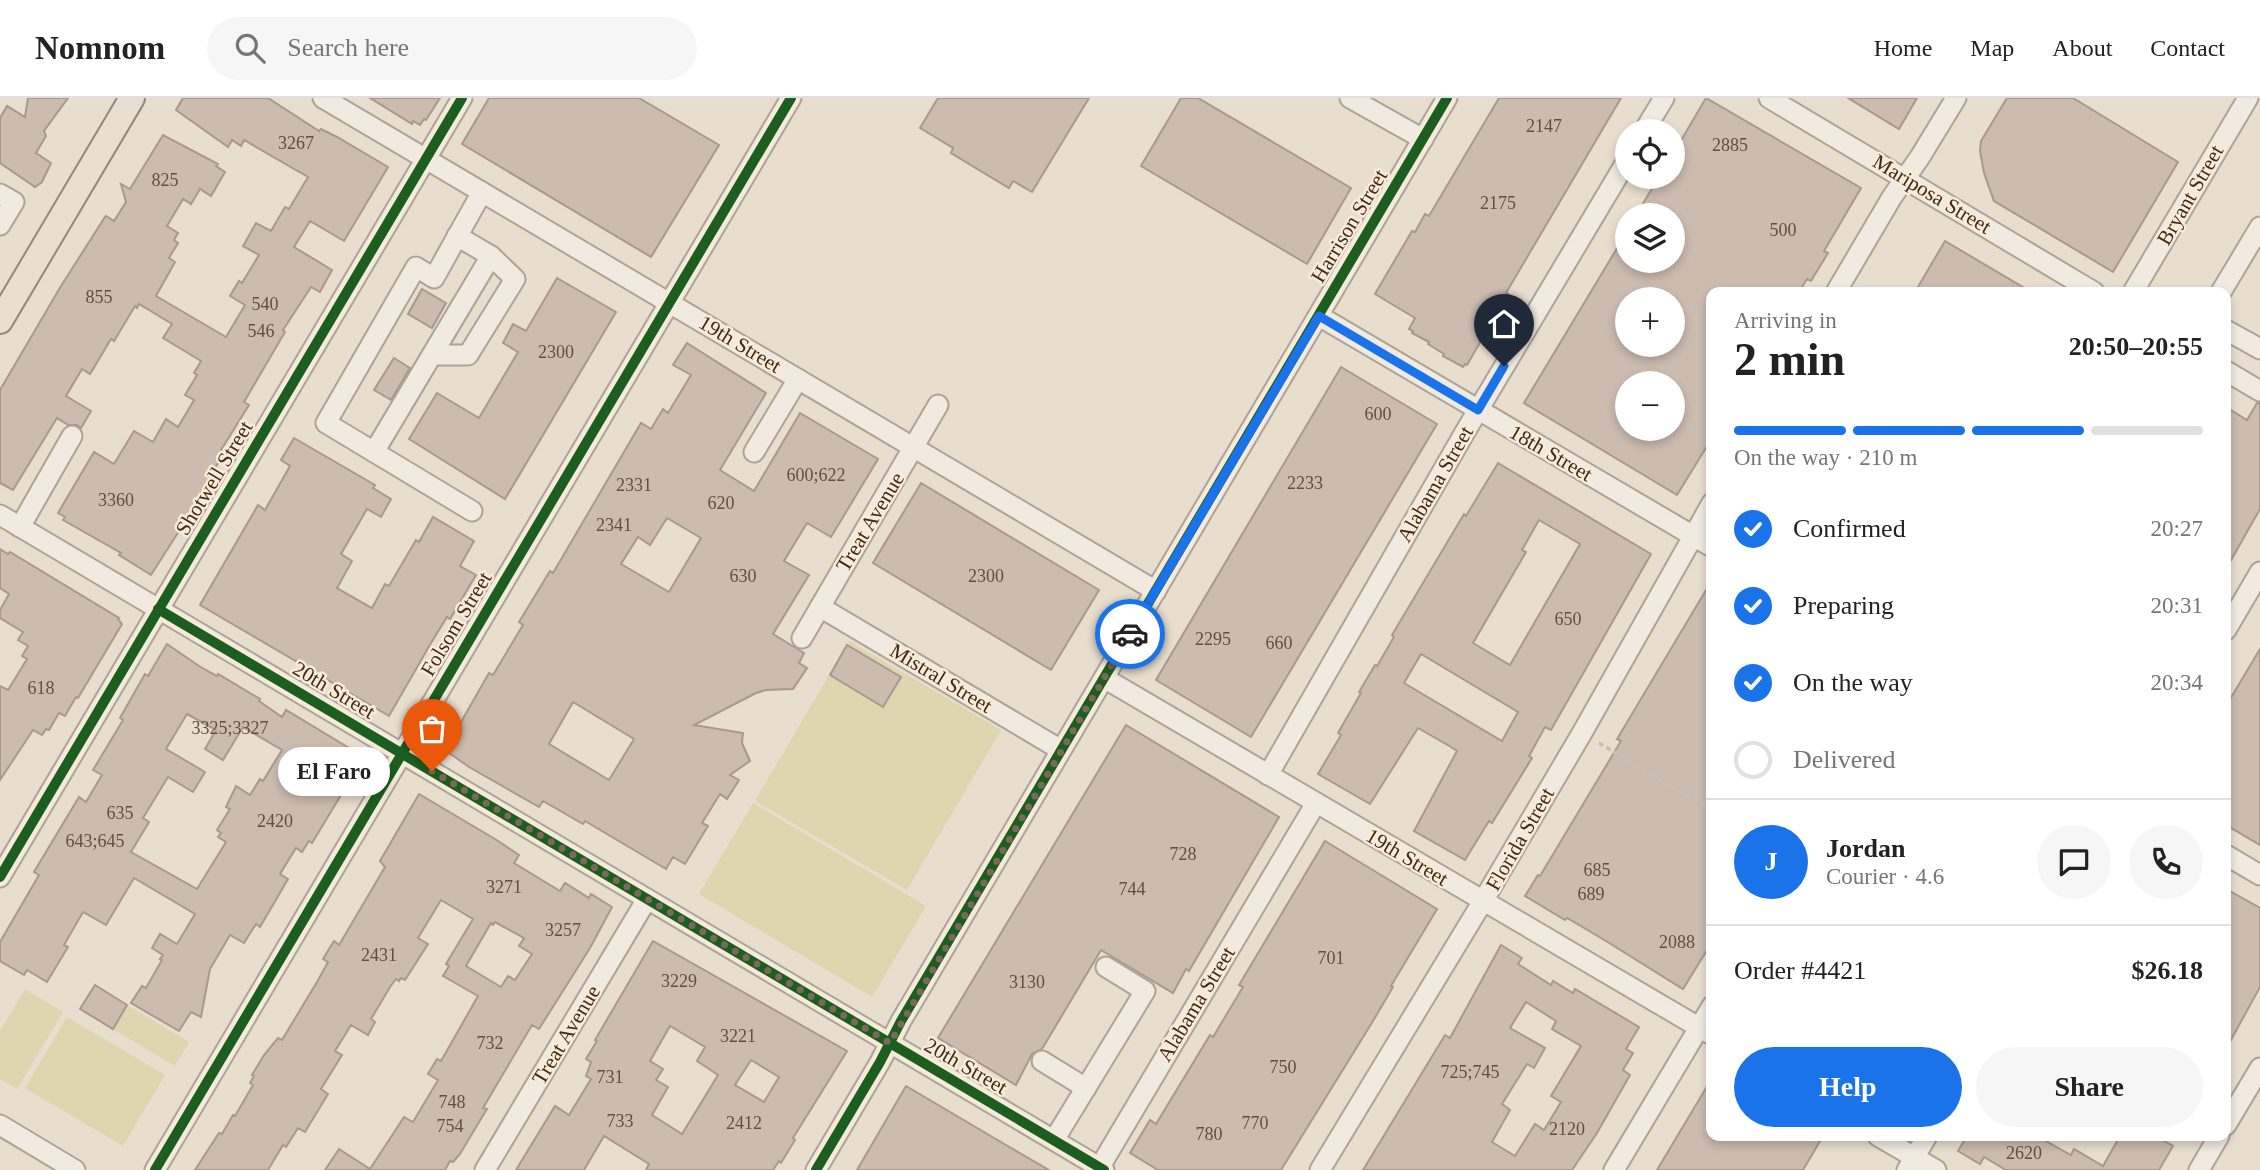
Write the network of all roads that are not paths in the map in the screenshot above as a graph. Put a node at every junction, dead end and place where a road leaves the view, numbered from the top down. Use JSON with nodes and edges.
{"nodes":[{"id":1,"x":132,"y":98,"type":"edge"},
{"id":2,"x":323,"y":98,"type":"edge"},
{"id":3,"x":461,"y":98,"type":"edge"},
{"id":4,"x":791,"y":98,"type":"edge"},
{"id":5,"x":1350,"y":98,"type":"edge"},
{"id":6,"x":1447,"y":98,"type":"edge"},
{"id":7,"x":1664,"y":98,"type":"edge"},
{"id":8,"x":1769,"y":98,"type":"edge"},
{"id":9,"x":1956,"y":98,"type":"edge"},
{"id":10,"x":2248,"y":98,"type":"edge"},
{"id":11,"x":1651,"y":119,"type":"edge"},
{"id":12,"x":1423,"y":139,"type":"junction"},
{"id":13,"x":426,"y":158,"type":"junction"},
{"id":14,"x":1905,"y":178,"type":"junction"},
{"id":15,"x":1615,"y":181,"type":"edge"},
{"id":16,"x":482,"y":192,"type":"junction"},
{"id":17,"x":0,"y":194,"type":"edge"},
{"id":18,"x":0,"y":225,"type":"edge"},
{"id":19,"x":2260,"y":227,"type":"edge"},
{"id":20,"x":457,"y":236,"type":"junction"},
{"id":21,"x":491,"y":256,"type":"junction"},
{"id":22,"x":1839,"y":287,"type":"edge"},
{"id":23,"x":2086,"y":287,"type":"edge"},
{"id":24,"x":2136,"y":287,"type":"edge"},
{"id":25,"x":2224,"y":287,"type":"edge"},
{"id":26,"x":670,"y":303,"type":"junction"},
{"id":27,"x":1319,"y":316,"type":"junction"},
{"id":28,"x":0,"y":321,"type":"edge"},
{"id":29,"x":2231,"y":333,"type":"edge"},
{"id":30,"x":2260,"y":349,"type":"edge"},
{"id":31,"x":432,"y":355,"type":"junction"},
{"id":32,"x":2231,"y":374,"type":"edge"},
{"id":33,"x":798,"y":379,"type":"junction"},
{"id":34,"x":2260,"y":391,"type":"edge"},
{"id":35,"x":938,"y":405,"type":"dead end"},
{"id":36,"x":1478,"y":410,"type":"junction"},
{"id":37,"x":72,"y":436,"type":"dead end"},
{"id":38,"x":914,"y":448,"type":"junction"},
{"id":39,"x":374,"y":452,"type":"junction"},
{"id":40,"x":754,"y":452,"type":"dead end"},
{"id":41,"x":472,"y":511,"type":"dead end"},
{"id":42,"x":1706,"y":513,"type":"edge"},
{"id":43,"x":0,"y":515,"type":"edge"},
{"id":44,"x":20,"y":527,"type":"junction"},
{"id":45,"x":1692,"y":535,"type":"junction"},
{"id":46,"x":1706,"y":543,"type":"edge"},
{"id":47,"x":2260,"y":572,"type":"edge"},
{"id":48,"x":1156,"y":591,"type":"junction"},
{"id":49,"x":820,"y":607,"type":"junction"},
{"id":50,"x":158,"y":609,"type":"junction"},
{"id":51,"x":2231,"y":621,"type":"edge"},
{"id":52,"x":802,"y":638,"type":"dead end"},
{"id":53,"x":1104,"y":678,"type":"junction"},
{"id":54,"x":1061,"y":750,"type":"junction"},
{"id":55,"x":401,"y":753,"type":"junction"},
{"id":56,"x":1268,"y":775,"type":"junction"},
{"id":57,"x":1315,"y":803,"type":"junction"},
{"id":58,"x":2231,"y":858,"type":"edge"},
{"id":59,"x":2260,"y":875,"type":"edge"},
{"id":60,"x":0,"y":877,"type":"edge"},
{"id":61,"x":647,"y":899,"type":"junction"},
{"id":62,"x":1483,"y":901,"type":"junction"},
{"id":63,"x":1106,"y":967,"type":"dead end"},
{"id":64,"x":1705,"y":1032,"type":"edge"},
{"id":65,"x":890,"y":1043,"type":"junction"},
{"id":66,"x":1042,"y":1061,"type":"dead end"},
{"id":67,"x":2260,"y":1068,"type":"edge"},
{"id":68,"x":1086,"y":1088,"type":"junction"},
{"id":69,"x":2231,"y":1117,"type":"edge"},
{"id":70,"x":0,"y":1125,"type":"edge"},
{"id":71,"x":1054,"y":1140,"type":"junction"},
{"id":72,"x":1884,"y":1141,"type":"edge"},
{"id":73,"x":1924,"y":1141,"type":"edge"},
{"id":74,"x":2217,"y":1141,"type":"edge"},
{"id":75,"x":1911,"y":1164,"type":"edge"},
{"id":76,"x":1101,"y":1169,"type":"edge"},
{"id":77,"x":75,"y":1170,"type":"edge"},
{"id":78,"x":155,"y":1170,"type":"edge"},
{"id":79,"x":485,"y":1170,"type":"edge"},
{"id":80,"x":816,"y":1170,"type":"edge"},
{"id":81,"x":1320,"y":1170,"type":"edge"},
{"id":82,"x":1614,"y":1170,"type":"edge"},
{"id":83,"x":1936,"y":1170,"type":"edge"},
{"id":84,"x":2199,"y":1170,"type":"edge"}],
"edges":[{"from":1,"to":28,"type":"main road"},
{"from":2,"to":13,"type":"street","name":"19th Street"},
{"from":3,"to":13,"type":"street","name":"Shotwell Street"},
{"from":4,"to":26,"type":"street","name":"Folsom Street"},
{"from":5,"to":12,"type":"street"},
{"from":6,"to":12,"type":"street","name":"Harrison Street"},
{"from":7,"to":11,"type":"street"},
{"from":8,"to":14,"type":"street","name":"Mariposa Street"},
{"from":9,"to":14,"type":"street"},
{"from":10,"to":24,"type":"street","name":"Bryant Street"},
{"from":12,"to":27,"type":"street","name":"Harrison Street"},
{"from":13,"to":16,"type":"street","name":"19th Street"},
{"from":13,"to":50,"type":"street","name":"Shotwell Street"},
{"from":14,"to":22,"type":"street"},
{"from":14,"to":23,"type":"street","name":"Mariposa Street"},
{"from":15,"to":36,"type":"street","name":"Alabama Street"},
{"from":16,"to":20,"type":"street"},
{"from":16,"to":26,"type":"street","name":"19th Street"},
{"from":17,"to":18,"type":"street"},
{"from":19,"to":25,"type":"street"},
{"from":20,"to":21,"type":"street"},
{"from":20,"to":39,"type":"street"},
{"from":21,"to":31,"type":"street"},
{"from":21,"to":31,"type":"street"},
{"from":26,"to":33,"type":"street","name":"19th Street"},
{"from":26,"to":55,"type":"street","name":"Folsom Street"},
{"from":27,"to":36,"type":"street","name":"18th Street"},
{"from":27,"to":48,"type":"street","name":"Harrison Street"},
{"from":29,"to":30,"type":"street"},
{"from":31,"to":39,"type":"street"},
{"from":32,"to":34,"type":"street"},
{"from":33,"to":38,"type":"street","name":"19th Street"},
{"from":33,"to":40,"type":"street"},
{"from":35,"to":38,"type":"street","name":"Treat Avenue"},
{"from":36,"to":45,"type":"street","name":"18th Street"},
{"from":36,"to":56,"type":"street","name":"Alabama Street"},
{"from":37,"to":44,"type":"street"},
{"from":38,"to":48,"type":"street","name":"19th Street"},
{"from":38,"to":49,"type":"street","name":"Treat Avenue"},
{"from":39,"to":41,"type":"street"},
{"from":42,"to":45,"type":"street","name":"Florida Street"},
{"from":43,"to":44,"type":"street","name":"20th Street"},
{"from":44,"to":50,"type":"street","name":"20th Street"},
{"from":45,"to":46,"type":"street","name":"18th Street"},
{"from":45,"to":62,"type":"street","name":"Florida Street"},
{"from":47,"to":51,"type":"street"},
{"from":48,"to":53,"type":"street","name":"Harrison Street"},
{"from":49,"to":52,"type":"street","name":"Treat Avenue"},
{"from":49,"to":54,"type":"street","name":"Mistral Street"},
{"from":50,"to":55,"type":"street","name":"20th Street"},
{"from":50,"to":60,"type":"street","name":"Shotwell Street"},
{"from":53,"to":54,"type":"street","name":"Harrison Street"},
{"from":53,"to":56,"type":"street","name":"19th Street"},
{"from":54,"to":65,"type":"street","name":"Harrison Street"},
{"from":55,"to":61,"type":"street","name":"20th Street"},
{"from":55,"to":78,"type":"street","name":"Folsom Street"},
{"from":56,"to":57,"type":"street","name":"19th Street"},
{"from":57,"to":62,"type":"street","name":"19th Street"},
{"from":57,"to":76,"type":"street","name":"Alabama Street"},
{"from":58,"to":59,"type":"street"},
{"from":61,"to":65,"type":"street","name":"20th Street"},
{"from":61,"to":79,"type":"street","name":"Treat Avenue"},
{"from":62,"to":64,"type":"street","name":"19th Street"},
{"from":62,"to":81,"type":"street","name":"Florida Street"},
{"from":63,"to":68,"type":"street"},
{"from":64,"to":82,"type":"street"},
{"from":65,"to":71,"type":"street","name":"20th Street"},
{"from":65,"to":80,"type":"street","name":"Harrison Street"},
{"from":66,"to":68,"type":"street"},
{"from":67,"to":69,"type":"street"},
{"from":68,"to":71,"type":"street"},
{"from":70,"to":77,"type":"street"},
{"from":71,"to":76,"type":"street","name":"20th Street"},
{"from":72,"to":75,"type":"street"},
{"from":73,"to":75,"type":"street"},
{"from":74,"to":84,"type":"street"},
{"from":75,"to":83,"type":"street"}]}
